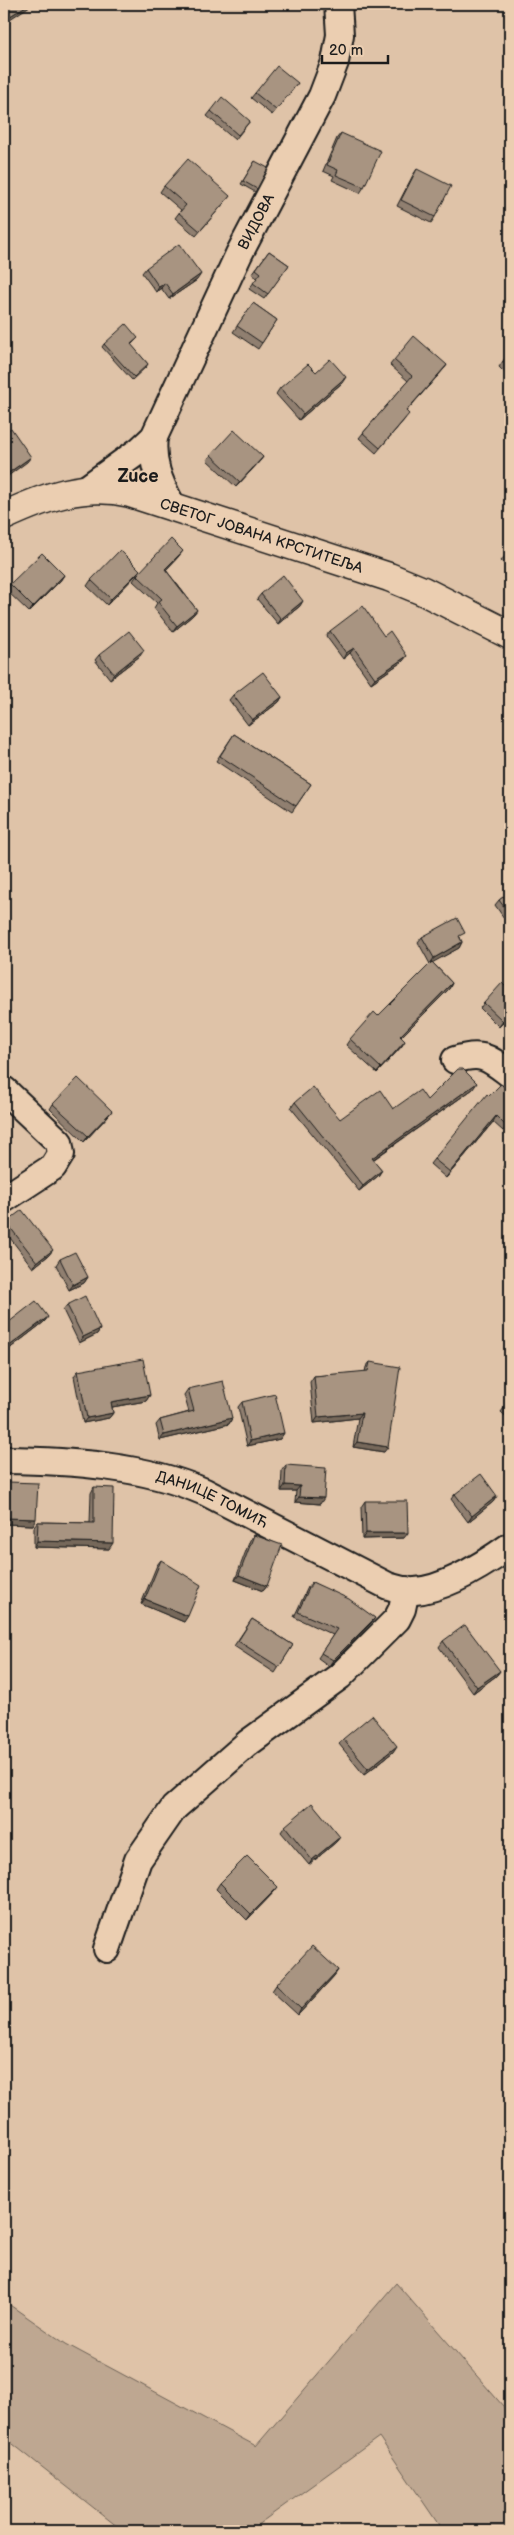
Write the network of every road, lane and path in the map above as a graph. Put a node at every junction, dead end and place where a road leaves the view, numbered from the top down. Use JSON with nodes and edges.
{"nodes":[{"id":1,"x":338,"y":4,"type":"edge"},
{"id":2,"x":154,"y":436,"type":"junction"},
{"id":3,"x":86,"y":489,"type":"junction"},
{"id":4,"x":171,"y":504,"type":"junction"},
{"id":5,"x":4,"y":516,"type":"edge"},
{"id":6,"x":510,"y":634,"type":"edge"},
{"id":7,"x":455,"y":1060,"type":"dead end"},
{"id":8,"x":510,"y":1074,"type":"edge"},
{"id":9,"x":4,"y":1090,"type":"edge"},
{"id":10,"x":4,"y":1199,"type":"edge"},
{"id":11,"x":4,"y":1460,"type":"edge"},
{"id":12,"x":510,"y":1546,"type":"edge"},
{"id":13,"x":406,"y":1590,"type":"junction"},
{"id":14,"x":107,"y":1950,"type":"dead end"}],
"edges":[{"from":1,"to":2,"type":"street","name":"ВИДОВА"},
{"from":2,"to":3,"type":"street","name":"ВИДОВА"},
{"from":2,"to":4,"type":"street","name":"ВИДОВА"},
{"from":3,"to":4,"type":"street","name":"СВЕТОГ ЈОВАНА КРСТИТЕЉА"},
{"from":3,"to":5,"type":"street","name":"СВЕТОГ ЈОВАНА КРСТИТЕЉА"},
{"from":4,"to":6,"type":"street","name":"СВЕТОГ ЈОВАНА КРСТИТЕЉА"},
{"from":7,"to":8,"type":"street"},
{"from":9,"to":10,"type":"street"},
{"from":11,"to":13,"type":"street","name":"ДАНИЦЕ ТОМИЋ"},
{"from":12,"to":13,"type":"street","name":"ДАНИЦЕ ТОМИЋ"},
{"from":13,"to":14,"type":"street"}]}
